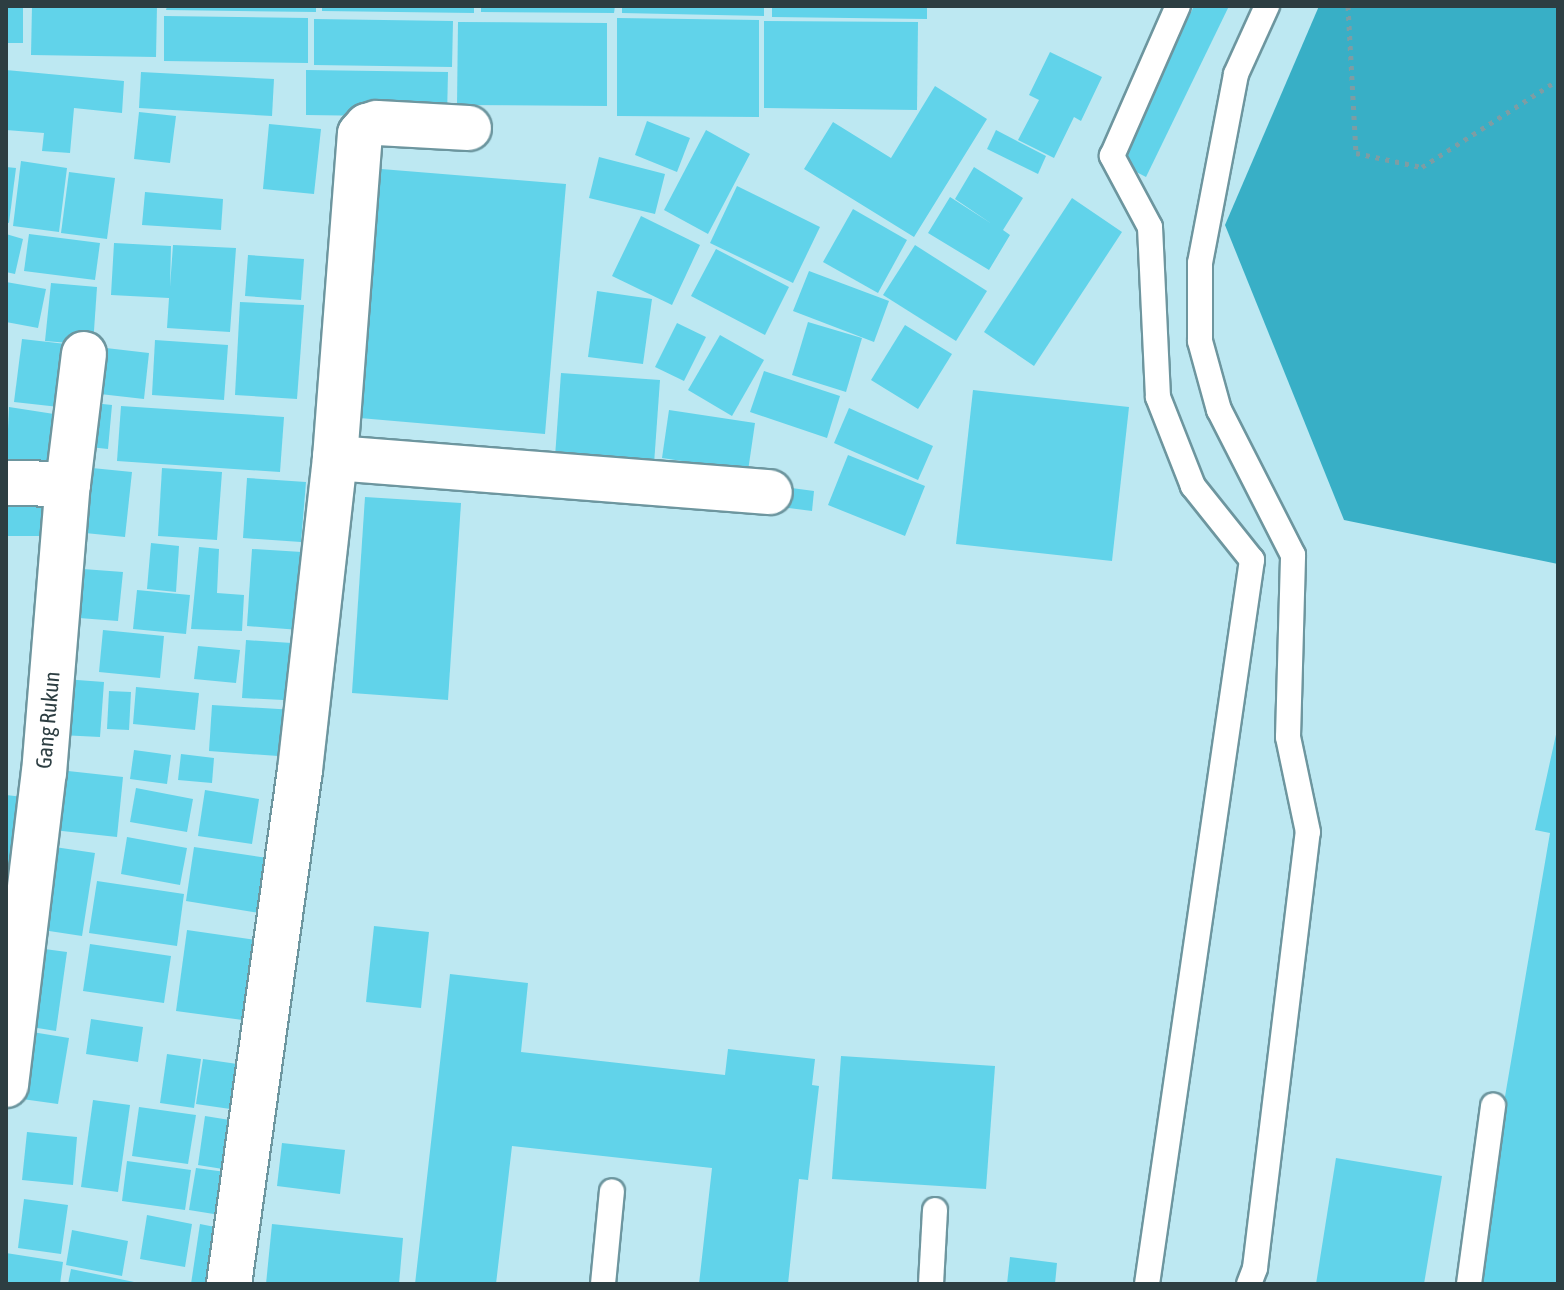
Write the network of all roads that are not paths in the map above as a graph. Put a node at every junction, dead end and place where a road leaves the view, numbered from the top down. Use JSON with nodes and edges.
{"nodes":[{"id":1,"x":1178,"y":6,"type":"edge"},
{"id":2,"x":1267,"y":6,"type":"edge"},
{"id":3,"x":469,"y":128,"type":"dead end"},
{"id":4,"x":84,"y":354,"type":"dead end"},
{"id":5,"x":335,"y":458,"type":"junction"},
{"id":6,"x":6,"y":483,"type":"edge"},
{"id":7,"x":68,"y":484,"type":"junction"},
{"id":8,"x":770,"y":492,"type":"dead end"},
{"id":9,"x":6,"y":1085,"type":"edge"},
{"id":10,"x":1493,"y":1106,"type":"dead end"},
{"id":11,"x":612,"y":1191,"type":"dead end"},
{"id":12,"x":935,"y":1210,"type":"dead end"},
{"id":13,"x":229,"y":1284,"type":"edge"},
{"id":14,"x":603,"y":1284,"type":"edge"},
{"id":15,"x":931,"y":1284,"type":"edge"},
{"id":16,"x":1147,"y":1284,"type":"edge"},
{"id":17,"x":1249,"y":1284,"type":"edge"},
{"id":18,"x":1469,"y":1284,"type":"edge"}],
"edges":[{"from":1,"to":16,"type":"lane"},
{"from":2,"to":17,"type":"lane"},
{"from":3,"to":5,"type":"street"},
{"from":4,"to":7,"type":"street","name":"Gang Rukun"},
{"from":5,"to":8,"type":"street"},
{"from":5,"to":13,"type":"street"},
{"from":6,"to":7,"type":"street"},
{"from":7,"to":9,"type":"street","name":"Gang Rukun"},
{"from":10,"to":18,"type":"lane"},
{"from":11,"to":14,"type":"lane"},
{"from":12,"to":15,"type":"lane"}]}
